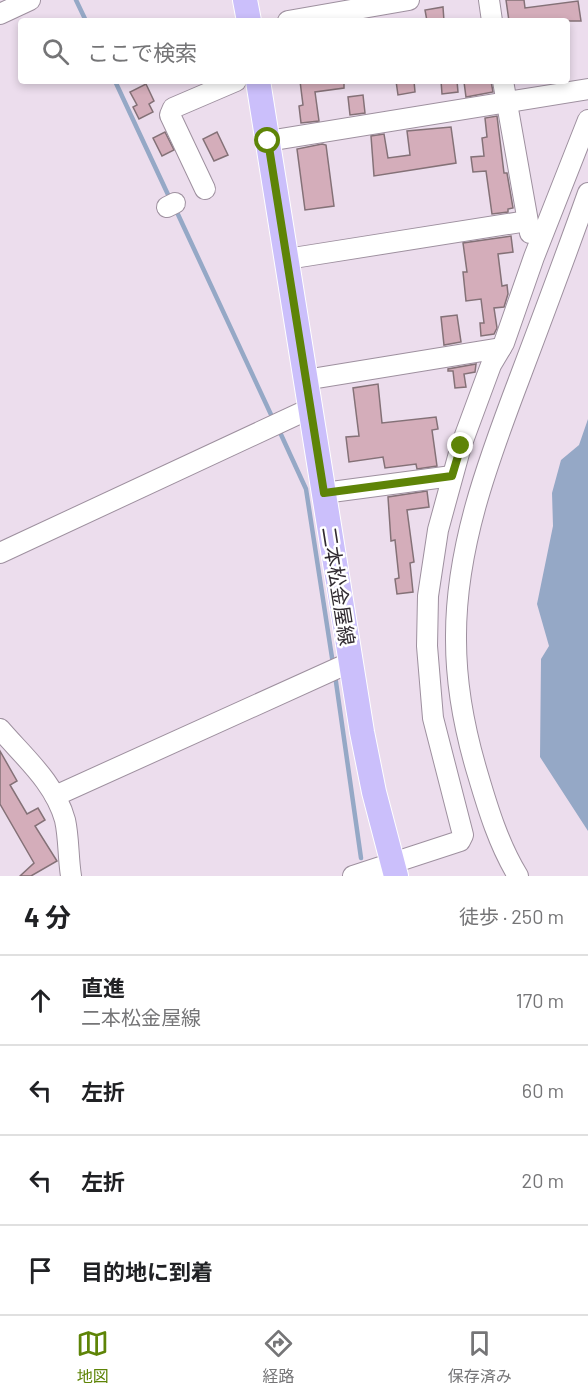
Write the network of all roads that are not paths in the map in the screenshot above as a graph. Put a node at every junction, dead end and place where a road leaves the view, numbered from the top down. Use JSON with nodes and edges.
{"nodes":[{"id":1,"x":30,"y":0,"type":"edge"},
{"id":2,"x":245,"y":0,"type":"edge"},
{"id":3,"x":409,"y":0,"type":"edge"},
{"id":4,"x":489,"y":0,"type":"edge"},
{"id":5,"x":0,"y":14,"type":"edge"},
{"id":6,"x":248,"y":18,"type":"edge"},
{"id":7,"x":305,"y":18,"type":"edge"},
{"id":8,"x":492,"y":18,"type":"edge"},
{"id":9,"x":229,"y":84,"type":"edge"},
{"id":10,"x":258,"y":84,"type":"edge"},
{"id":11,"x":504,"y":84,"type":"edge"},
{"id":12,"x":588,"y":89,"type":"edge"},
{"id":13,"x":507,"y":103,"type":"junction"},
{"id":14,"x":588,"y":120,"type":"edge"},
{"id":15,"x":268,"y":141,"type":"junction"},
{"id":16,"x":205,"y":189,"type":"dead end"},
{"id":17,"x":588,"y":193,"type":"edge"},
{"id":18,"x":527,"y":221,"type":"junction"},
{"id":19,"x":534,"y":257,"type":"junction"},
{"id":20,"x":287,"y":259,"type":"junction"},
{"id":21,"x":501,"y":348,"type":"junction"},
{"id":22,"x":305,"y":380,"type":"junction"},
{"id":23,"x":309,"y":409,"type":"junction"},
{"id":24,"x":452,"y":476,"type":"junction"},
{"id":25,"x":324,"y":493,"type":"junction"},
{"id":26,"x":0,"y":553,"type":"edge"},
{"id":27,"x":341,"y":666,"type":"junction"},
{"id":28,"x":0,"y":729,"type":"edge"},
{"id":29,"x":55,"y":796,"type":"junction"},
{"id":30,"x":394,"y":870,"type":"edge"},
{"id":31,"x":71,"y":876,"type":"edge"},
{"id":32,"x":353,"y":876,"type":"edge"},
{"id":33,"x":518,"y":876,"type":"edge"}],
"edges":[{"from":1,"to":5,"type":"street"},
{"from":2,"to":6,"type":"main road"},
{"from":3,"to":7,"type":"street"},
{"from":4,"to":8,"type":"street"},
{"from":9,"to":16,"type":"street"},
{"from":10,"to":15,"type":"main road","name":"二本松金屋線"},
{"from":11,"to":13,"type":"street"},
{"from":12,"to":13,"type":"street"},
{"from":13,"to":15,"type":"street"},
{"from":13,"to":18,"type":"street"},
{"from":14,"to":19,"type":"street"},
{"from":15,"to":20,"type":"main road","name":"二本松金屋線"},
{"from":17,"to":33,"type":"street"},
{"from":18,"to":19,"type":"street"},
{"from":18,"to":20,"type":"street"},
{"from":19,"to":21,"type":"street"},
{"from":20,"to":22,"type":"main road","name":"二本松金屋線"},
{"from":21,"to":22,"type":"street"},
{"from":21,"to":24,"type":"street"},
{"from":22,"to":23,"type":"main road","name":"二本松金屋線"},
{"from":23,"to":25,"type":"main road","name":"二本松金屋線"},
{"from":23,"to":26,"type":"street"},
{"from":24,"to":25,"type":"street"},
{"from":24,"to":30,"type":"street"},
{"from":25,"to":27,"type":"main road","name":"二本松金屋線"},
{"from":27,"to":29,"type":"street"},
{"from":27,"to":30,"type":"main road","name":"二本松金屋線"},
{"from":28,"to":29,"type":"street"},
{"from":29,"to":31,"type":"street"},
{"from":30,"to":32,"type":"street"}]}
